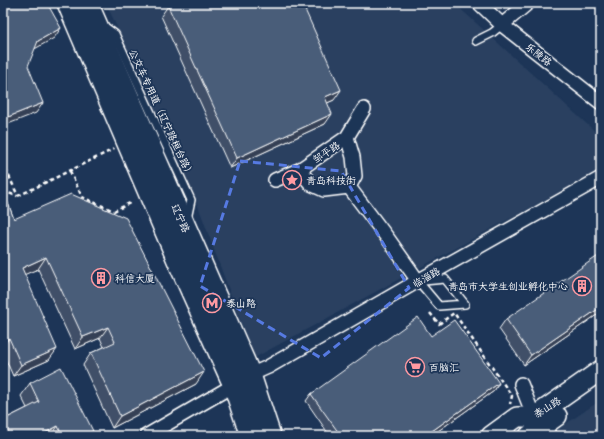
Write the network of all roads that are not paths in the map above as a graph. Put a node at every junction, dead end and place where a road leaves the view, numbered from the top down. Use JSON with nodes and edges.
{"nodes":[{"id":1,"x":68,"y":3,"type":"edge"},
{"id":2,"x":479,"y":3,"type":"edge"},
{"id":3,"x":528,"y":3,"type":"edge"},
{"id":4,"x":90,"y":11,"type":"edge"},
{"id":5,"x":502,"y":25,"type":"junction"},
{"id":6,"x":476,"y":41,"type":"dead end"},
{"id":7,"x":601,"y":103,"type":"edge"},
{"id":8,"x":364,"y":109,"type":"dead end"},
{"id":9,"x":347,"y":138,"type":"junction"},
{"id":10,"x":299,"y":170,"type":"junction"},
{"id":11,"x":601,"y":178,"type":"edge"},
{"id":12,"x":275,"y":180,"type":"dead end"},
{"id":13,"x":349,"y":187,"type":"junction"},
{"id":14,"x":418,"y":281,"type":"junction"},
{"id":15,"x":601,"y":370,"type":"edge"},
{"id":16,"x":242,"y":380,"type":"junction"},
{"id":17,"x":521,"y":384,"type":"dead end"},
{"id":18,"x":601,"y":386,"type":"edge"},
{"id":19,"x":539,"y":429,"type":"edge"},
{"id":20,"x":146,"y":436,"type":"edge"},
{"id":21,"x":251,"y":436,"type":"edge"},
{"id":22,"x":270,"y":436,"type":"edge"},
{"id":23,"x":491,"y":436,"type":"edge"}],
"edges":[{"from":1,"to":16,"type":"main road","name":"辽宁路"},
{"from":2,"to":5,"type":"street","name":"乐陵路"},
{"from":3,"to":5,"type":"street"},
{"from":4,"to":16,"type":"main road","name":"辽宁路"},
{"from":5,"to":6,"type":"lane"},
{"from":5,"to":7,"type":"street","name":"乐陵路"},
{"from":8,"to":9,"type":"street","name":"邹平路"},
{"from":9,"to":10,"type":"street","name":"邹平路"},
{"from":9,"to":13,"type":"street"},
{"from":10,"to":12,"type":"street","name":"邹平路"},
{"from":10,"to":13,"type":"street"},
{"from":11,"to":14,"type":"street","name":"临淄路"},
{"from":13,"to":14,"type":"street"},
{"from":14,"to":14,"type":"lane"},
{"from":14,"to":16,"type":"street","name":"临淄路"},
{"from":15,"to":19,"type":"street","name":"泰山路"},
{"from":16,"to":20,"type":"street","name":"临淄路"},
{"from":16,"to":21,"type":"main road","name":"辽宁路"},
{"from":16,"to":22,"type":"main road","name":"辽宁路"},
{"from":17,"to":19,"type":"street"},
{"from":18,"to":19,"type":"street","name":"泰山路"},
{"from":19,"to":23,"type":"street","name":"泰山路"}]}
